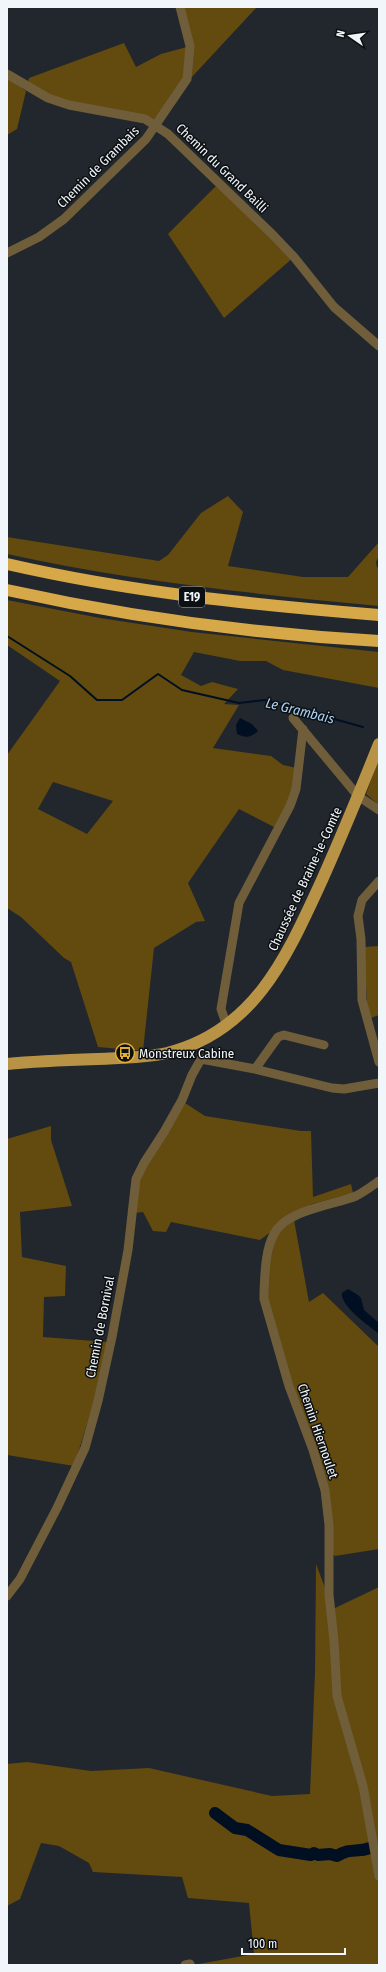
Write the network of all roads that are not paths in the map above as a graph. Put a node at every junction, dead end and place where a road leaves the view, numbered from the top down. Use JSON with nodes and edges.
{"nodes":[{"id":1,"x":180,"y":7,"type":"edge"},
{"id":2,"x":7,"y":74,"type":"edge"},
{"id":3,"x":156,"y":125,"type":"junction"},
{"id":4,"x":7,"y":253,"type":"edge"},
{"id":5,"x":379,"y":346,"type":"edge"},
{"id":6,"x":7,"y":564,"type":"edge"},
{"id":7,"x":7,"y":590,"type":"edge"},
{"id":8,"x":379,"y":615,"type":"edge"},
{"id":9,"x":378,"y":641,"type":"edge"},
{"id":10,"x":293,"y":718,"type":"dead end"},
{"id":11,"x":303,"y":729,"type":"junction"},
{"id":12,"x":379,"y":744,"type":"edge"},
{"id":13,"x":358,"y":796,"type":"junction"},
{"id":14,"x":379,"y":810,"type":"edge"},
{"id":15,"x":379,"y":881,"type":"edge"},
{"id":16,"x":227,"y":1026,"type":"junction"},
{"id":17,"x":196,"y":1044,"type":"junction"},
{"id":18,"x":324,"y":1045,"type":"dead end"},
{"id":19,"x":201,"y":1059,"type":"junction"},
{"id":20,"x":379,"y":1062,"type":"edge"},
{"id":21,"x":7,"y":1064,"type":"edge"},
{"id":22,"x":255,"y":1069,"type":"junction"},
{"id":23,"x":379,"y":1084,"type":"edge"},
{"id":24,"x":379,"y":1181,"type":"edge"},
{"id":25,"x":7,"y":1596,"type":"edge"},
{"id":26,"x":379,"y":1876,"type":"edge"}],
"edges":[{"from":1,"to":3,"type":"street","name":"Chemin de Grambais"},
{"from":2,"to":3,"type":"street","name":"Chemin du Grand Bailli"},
{"from":3,"to":4,"type":"street","name":"Chemin de Grambais"},
{"from":3,"to":5,"type":"street","name":"Chemin du Grand Bailli"},
{"from":6,"to":8,"type":"highway","number":"E19"},
{"from":7,"to":9,"type":"highway","number":"E19"},
{"from":10,"to":11,"type":"street"},
{"from":11,"to":13,"type":"street"},
{"from":11,"to":16,"type":"street"},
{"from":12,"to":13,"type":"main road","name":"Chaussée de Braine-le-Comte"},
{"from":13,"to":14,"type":"street"},
{"from":13,"to":16,"type":"main road","name":"Chaussée de Braine-le-Comte"},
{"from":15,"to":20,"type":"street"},
{"from":16,"to":17,"type":"main road","name":"Chaussée de Braine-le-Comte"},
{"from":17,"to":19,"type":"street"},
{"from":17,"to":21,"type":"main road","name":"Chaussée de Braine-le-Comte"},
{"from":18,"to":22,"type":"street"},
{"from":19,"to":22,"type":"street"},
{"from":19,"to":25,"type":"street","name":"Chemin de Bornival"},
{"from":22,"to":23,"type":"street"},
{"from":24,"to":26,"type":"street","name":"Chemin Hiernoulet"}]}
